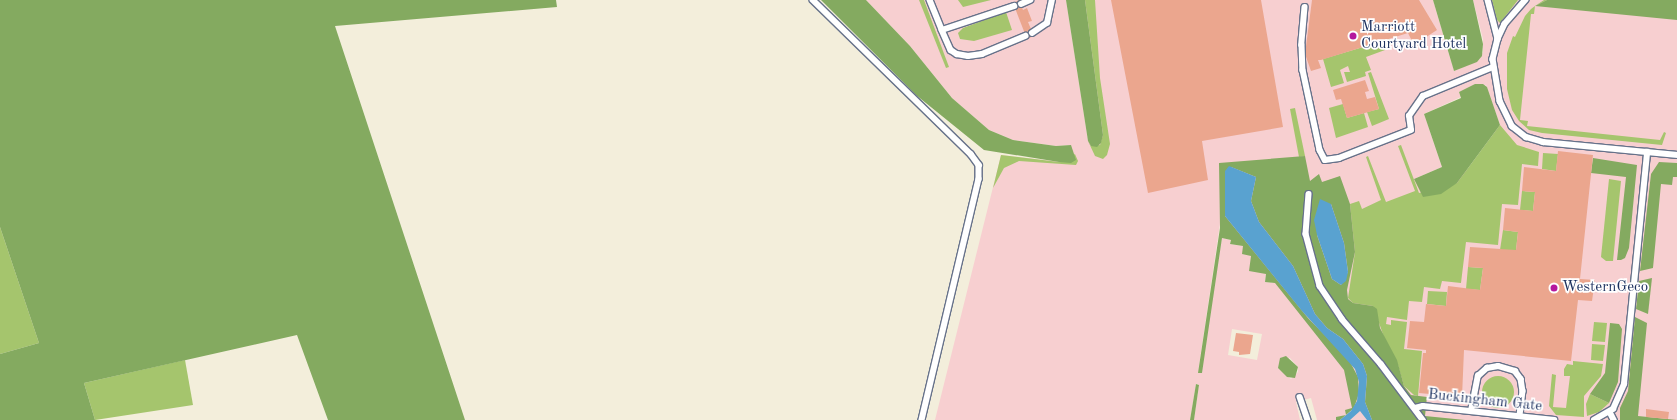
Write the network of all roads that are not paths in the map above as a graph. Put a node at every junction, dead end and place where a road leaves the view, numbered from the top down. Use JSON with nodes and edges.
{"nodes":[{"id":1,"x":813,"y":0,"type":"edge"},
{"id":2,"x":930,"y":0,"type":"edge"},
{"id":3,"x":1030,"y":0,"type":"edge"},
{"id":4,"x":1052,"y":0,"type":"edge"},
{"id":5,"x":1488,"y":0,"type":"edge"},
{"id":6,"x":1526,"y":0,"type":"edge"},
{"id":7,"x":1021,"y":4,"type":"dead end"},
{"id":8,"x":1014,"y":6,"type":"dead end"},
{"id":9,"x":1305,"y":7,"type":"dead end"},
{"id":10,"x":942,"y":30,"type":"junction"},
{"id":11,"x":1032,"y":33,"type":"dead end"},
{"id":12,"x":1025,"y":36,"type":"dead end"},
{"id":13,"x":1498,"y":39,"type":"junction"},
{"id":14,"x":1493,"y":67,"type":"junction"},
{"id":15,"x":1647,"y":152,"type":"junction"},
{"id":16,"x":1677,"y":155,"type":"edge"},
{"id":17,"x":1309,"y":194,"type":"dead end"},
{"id":18,"x":1300,"y":397,"type":"dead end"},
{"id":19,"x":1415,"y":408,"type":"junction"},
{"id":20,"x":1471,"y":411,"type":"junction"},
{"id":21,"x":1610,"y":412,"type":"junction"},
{"id":22,"x":1520,"y":416,"type":"junction"},
{"id":23,"x":922,"y":420,"type":"edge"},
{"id":24,"x":1308,"y":420,"type":"edge"},
{"id":25,"x":1423,"y":420,"type":"edge"},
{"id":26,"x":1554,"y":420,"type":"edge"},
{"id":27,"x":1594,"y":420,"type":"edge"},
{"id":28,"x":1614,"y":420,"type":"edge"}],
"edges":[{"from":1,"to":23,"type":"lane"},
{"from":2,"to":10,"type":"lane"},
{"from":3,"to":7,"type":"lane"},
{"from":4,"to":11,"type":"lane"},
{"from":5,"to":13,"type":"lane"},
{"from":6,"to":13,"type":"lane"},
{"from":8,"to":10,"type":"lane"},
{"from":9,"to":14,"type":"lane"},
{"from":10,"to":12,"type":"lane"},
{"from":13,"to":14,"type":"lane"},
{"from":14,"to":15,"type":"lane"},
{"from":15,"to":16,"type":"lane"},
{"from":15,"to":21,"type":"lane"},
{"from":17,"to":19,"type":"lane"},
{"from":18,"to":24,"type":"lane"},
{"from":19,"to":20,"type":"lane","name":"Buckingham Gate"},
{"from":19,"to":25,"type":"lane"},
{"from":20,"to":22,"type":"lane","name":"Buckingham Gate"},
{"from":20,"to":22,"type":"lane"},
{"from":21,"to":27,"type":"lane"},
{"from":21,"to":28,"type":"lane"},
{"from":22,"to":26,"type":"lane","name":"Buckingham Gate"}]}
